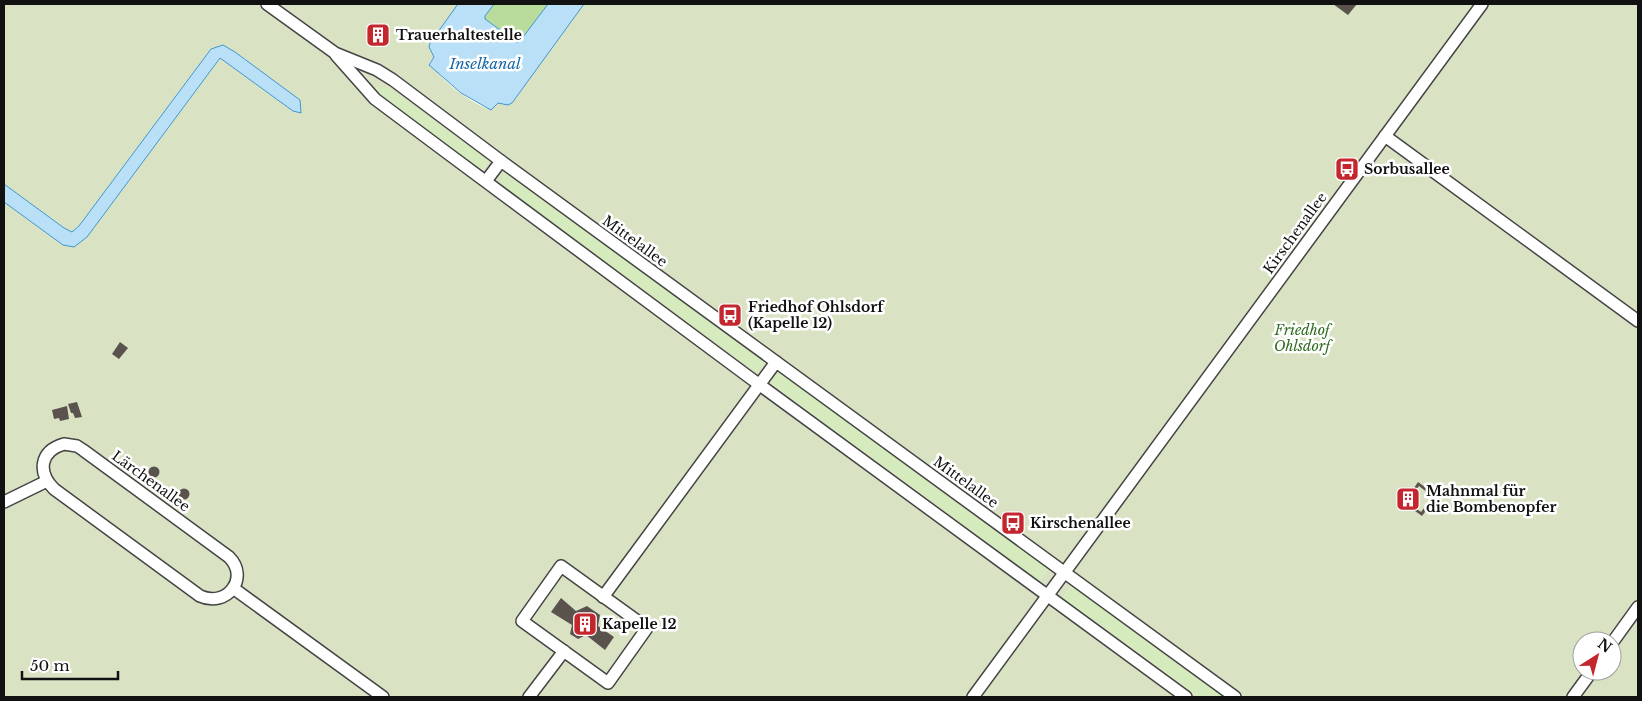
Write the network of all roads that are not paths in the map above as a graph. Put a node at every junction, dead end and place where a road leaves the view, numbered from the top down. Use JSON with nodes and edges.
{"nodes":[{"id":1,"x":267,"y":4,"type":"edge"},
{"id":2,"x":1482,"y":4,"type":"edge"},
{"id":3,"x":335,"y":53,"type":"junction"},
{"id":4,"x":1385,"y":136,"type":"junction"},
{"id":5,"x":501,"y":161,"type":"junction"},
{"id":6,"x":486,"y":181,"type":"junction"},
{"id":7,"x":1638,"y":321,"type":"edge"},
{"id":8,"x":776,"y":362,"type":"junction"},
{"id":9,"x":759,"y":384,"type":"junction"},
{"id":10,"x":47,"y":481,"type":"junction"},
{"id":11,"x":4,"y":502,"type":"edge"},
{"id":12,"x":1064,"y":573,"type":"junction"},
{"id":13,"x":233,"y":588,"type":"junction"},
{"id":14,"x":1048,"y":595,"type":"junction"},
{"id":15,"x":603,"y":596,"type":"junction"},
{"id":16,"x":1638,"y":608,"type":"edge"},
{"id":17,"x":1621,"y":631,"type":"edge"},
{"id":18,"x":564,"y":651,"type":"junction"},
{"id":19,"x":1585,"y":681,"type":"edge"},
{"id":20,"x":383,"y":697,"type":"edge"},
{"id":21,"x":529,"y":697,"type":"edge"},
{"id":22,"x":973,"y":697,"type":"edge"},
{"id":23,"x":1186,"y":697,"type":"edge"},
{"id":24,"x":1235,"y":697,"type":"edge"},
{"id":25,"x":1573,"y":697,"type":"edge"}],
"edges":[{"from":1,"to":3,"type":"street","name":"Mittelallee"},
{"from":2,"to":4,"type":"street","name":"Kirschenallee"},
{"from":3,"to":5,"type":"street","name":"Mittelallee"},
{"from":3,"to":6,"type":"street","name":"Mittelallee"},
{"from":4,"to":7,"type":"street"},
{"from":4,"to":12,"type":"street","name":"Kirschenallee"},
{"from":5,"to":6,"type":"street"},
{"from":5,"to":8,"type":"street","name":"Mittelallee"},
{"from":6,"to":9,"type":"street","name":"Mittelallee"},
{"from":8,"to":9,"type":"street"},
{"from":8,"to":12,"type":"street","name":"Mittelallee"},
{"from":9,"to":14,"type":"street","name":"Mittelallee"},
{"from":9,"to":15,"type":"street"},
{"from":10,"to":11,"type":"street"},
{"from":10,"to":13,"type":"street"},
{"from":10,"to":13,"type":"street","name":"Lärchenallee"},
{"from":12,"to":14,"type":"street","name":"Kirschenallee"},
{"from":12,"to":24,"type":"street","name":"Mittelallee"},
{"from":13,"to":20,"type":"street"},
{"from":14,"to":22,"type":"street","name":"Kirschenallee"},
{"from":14,"to":23,"type":"street","name":"Mittelallee"},
{"from":15,"to":18,"type":"street"},
{"from":15,"to":18,"type":"street"},
{"from":16,"to":17,"type":"street"},
{"from":18,"to":21,"type":"street"},
{"from":19,"to":25,"type":"street"}]}
